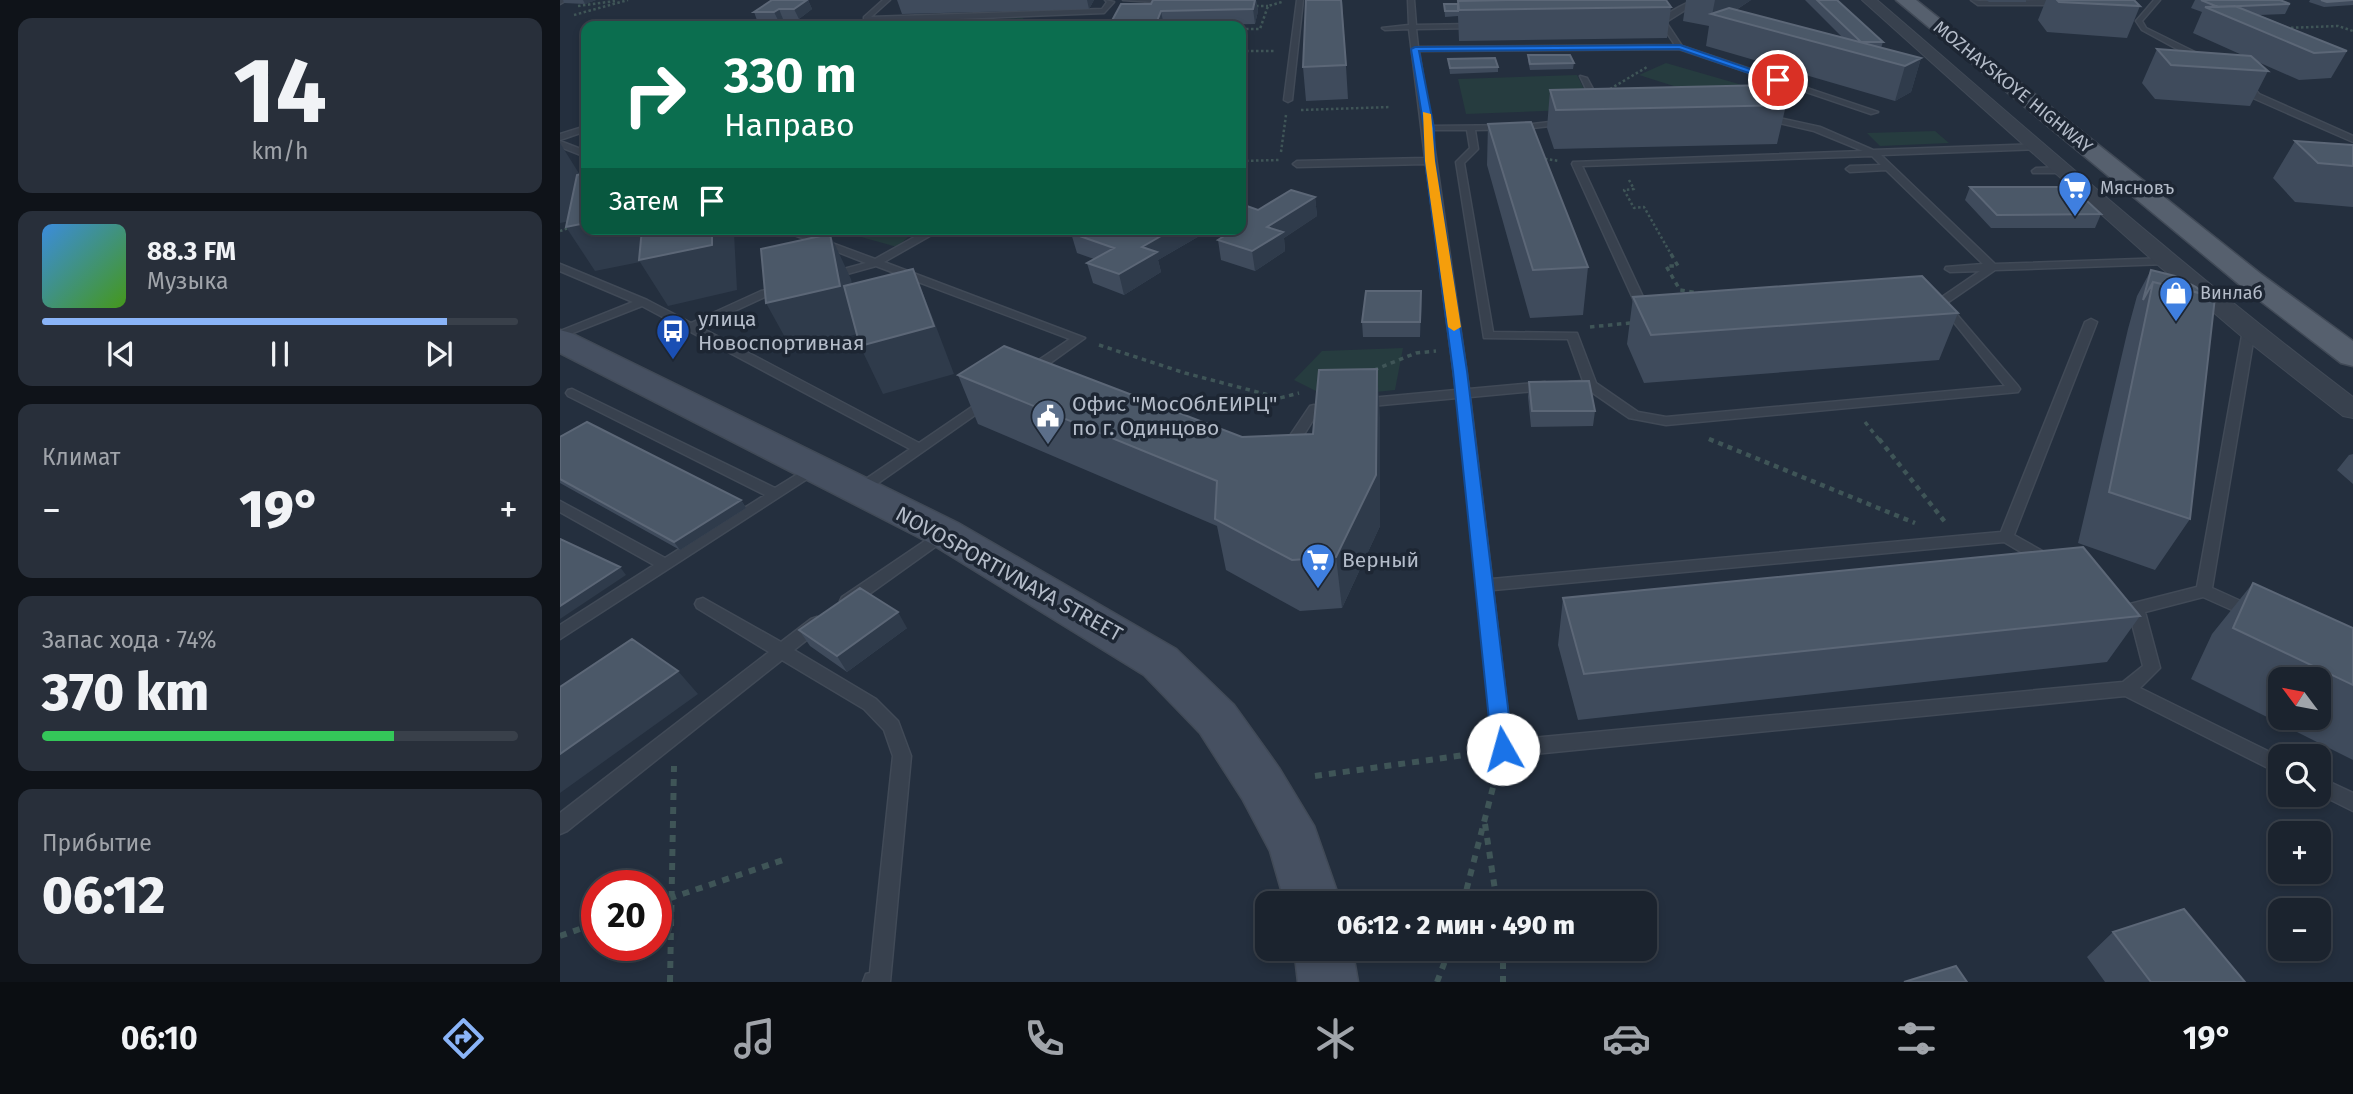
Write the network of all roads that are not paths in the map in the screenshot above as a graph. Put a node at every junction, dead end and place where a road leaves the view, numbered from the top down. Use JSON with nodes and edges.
{"nodes":[{"id":1,"x":887,"y":0,"type":"edge"},
{"id":2,"x":1108,"y":0,"type":"edge"},
{"id":3,"x":1126,"y":0,"type":"edge"},
{"id":4,"x":1152,"y":0,"type":"edge"},
{"id":5,"x":1300,"y":0,"type":"edge"},
{"id":6,"x":1411,"y":0,"type":"edge"},
{"id":7,"x":1698,"y":0,"type":"edge"},
{"id":8,"x":1869,"y":0,"type":"edge"},
{"id":9,"x":1905,"y":0,"type":"edge"},
{"id":10,"x":1920,"y":0,"type":"edge"},
{"id":11,"x":1974,"y":0,"type":"edge"},
{"id":12,"x":2046,"y":0,"type":"edge"},
{"id":13,"x":2157,"y":0,"type":"edge"},
{"id":14,"x":1648,"y":21,"type":"edge"},
{"id":15,"x":1662,"y":21,"type":"junction"},
{"id":16,"x":1481,"y":26,"type":"edge"},
{"id":17,"x":1411,"y":27,"type":"junction"},
{"id":18,"x":1385,"y":28,"type":"dead end"},
{"id":19,"x":1681,"y":47,"type":"junction"},
{"id":20,"x":1415,"y":49,"type":"junction"},
{"id":21,"x":2212,"y":63,"type":"edge"},
{"id":22,"x":2236,"y":74,"type":"edge"},
{"id":23,"x":1583,"y":78,"type":"dead end"},
{"id":24,"x":2005,"y":81,"type":"junction"},
{"id":25,"x":1288,"y":100,"type":"road end"},
{"id":26,"x":1600,"y":108,"type":"edge"},
{"id":27,"x":1996,"y":111,"type":"junction"},
{"id":28,"x":1874,"y":112,"type":"dead end"},
{"id":29,"x":1755,"y":118,"type":"edge"},
{"id":30,"x":1582,"y":121,"type":"edge"},
{"id":31,"x":1429,"y":128,"type":"junction"},
{"id":32,"x":1471,"y":128,"type":"junction"},
{"id":33,"x":581,"y":130,"type":"edge"},
{"id":34,"x":560,"y":137,"type":"edge"},
{"id":35,"x":2353,"y":139,"type":"edge"},
{"id":36,"x":560,"y":144,"type":"edge"},
{"id":37,"x":2039,"y":147,"type":"junction"},
{"id":38,"x":581,"y":152,"type":"edge"},
{"id":39,"x":1874,"y":153,"type":"junction"},
{"id":40,"x":1430,"y":161,"type":"junction"},
{"id":41,"x":1297,"y":164,"type":"dead end"},
{"id":42,"x":1888,"y":167,"type":"junction"},
{"id":43,"x":1850,"y":169,"type":"dead end"},
{"id":44,"x":2065,"y":170,"type":"junction"},
{"id":45,"x":2036,"y":171,"type":"dead end"},
{"id":46,"x":799,"y":235,"type":"edge"},
{"id":47,"x":926,"y":235,"type":"edge"},
{"id":48,"x":2167,"y":261,"type":"junction"},
{"id":49,"x":873,"y":264,"type":"junction"},
{"id":50,"x":560,"y":267,"type":"edge"},
{"id":51,"x":1992,"y":267,"type":"junction"},
{"id":52,"x":1950,"y":269,"type":"dead end"},
{"id":53,"x":813,"y":280,"type":"edge"},
{"id":54,"x":789,"y":286,"type":"edge"},
{"id":55,"x":643,"y":302,"type":"junction"},
{"id":56,"x":1942,"y":302,"type":"junction"},
{"id":57,"x":1917,"y":304,"type":"edge"},
{"id":58,"x":1648,"y":320,"type":"edge"},
{"id":59,"x":2091,"y":322,"type":"dead end"},
{"id":60,"x":691,"y":327,"type":"junction"},
{"id":61,"x":2249,"y":330,"type":"junction"},
{"id":62,"x":2353,"y":333,"type":"edge"},
{"id":63,"x":560,"y":337,"type":"edge"},
{"id":64,"x":2353,"y":356,"type":"edge"},
{"id":65,"x":1019,"y":380,"type":"edge"},
{"id":66,"x":2316,"y":381,"type":"junction"},
{"id":67,"x":1590,"y":385,"type":"junction"},
{"id":68,"x":2353,"y":389,"type":"edge"},
{"id":69,"x":572,"y":393,"type":"dead end"},
{"id":70,"x":1463,"y":393,"type":"junction"},
{"id":71,"x":997,"y":395,"type":"edge"},
{"id":72,"x":1353,"y":403,"type":"edge"},
{"id":73,"x":1314,"y":409,"type":"edge"},
{"id":74,"x":2353,"y":410,"type":"edge"},
{"id":75,"x":1275,"y":448,"type":"edge"},
{"id":76,"x":921,"y":449,"type":"junction"},
{"id":77,"x":814,"y":470,"type":"junction"},
{"id":78,"x":857,"y":491,"type":"junction"},
{"id":79,"x":775,"y":494,"type":"junction"},
{"id":80,"x":560,"y":506,"type":"edge"},
{"id":81,"x":944,"y":533,"type":"junction"},
{"id":82,"x":2006,"y":537,"type":"junction"},
{"id":83,"x":665,"y":565,"type":"junction"},
{"id":84,"x":2065,"y":570,"type":"edge"},
{"id":85,"x":1484,"y":585,"type":"junction"},
{"id":86,"x":2204,"y":591,"type":"junction"},
{"id":87,"x":703,"y":604,"type":"dead end"},
{"id":88,"x":2266,"y":620,"type":"edge"},
{"id":89,"x":560,"y":633,"type":"edge"},
{"id":90,"x":780,"y":650,"type":"junction"},
{"id":91,"x":2127,"y":689,"type":"junction"},
{"id":92,"x":2268,"y":760,"type":"edge"},
{"id":93,"x":2331,"y":791,"type":"edge"},
{"id":94,"x":2353,"y":802,"type":"edge"},
{"id":95,"x":560,"y":825,"type":"edge"},
{"id":96,"x":1309,"y":891,"type":"edge"},
{"id":97,"x":1325,"y":961,"type":"edge"},
{"id":98,"x":878,"y":981,"type":"edge"},
{"id":99,"x":1328,"y":982,"type":"edge"}],
"edges":[{"from":1,"to":2,"type":"lane"},
{"from":3,"to":4,"type":"lane"},
{"from":5,"to":25,"type":"lane"},
{"from":6,"to":17,"type":"lane"},
{"from":7,"to":15,"type":"lane"},
{"from":8,"to":27,"type":"street"},
{"from":9,"to":24,"type":"main road","name":"MOZHAYSKOYE HIGHWAY"},
{"from":10,"to":62,"type":"main road","name":"MOZHAYSKOYE HIGHWAY"},
{"from":11,"to":12,"type":"lane"},
{"from":13,"to":21,"type":"lane"},
{"from":14,"to":15,"type":"lane"},
{"from":15,"to":19,"type":"lane"},
{"from":16,"to":17,"type":"lane"},
{"from":17,"to":18,"type":"lane"},
{"from":17,"to":20,"type":"lane"},
{"from":19,"to":20,"type":"lane"},
{"from":19,"to":28,"type":"lane"},
{"from":20,"to":31,"type":"lane"},
{"from":22,"to":35,"type":"lane"},
{"from":23,"to":26,"type":"lane"},
{"from":24,"to":27,"type":"street"},
{"from":24,"to":64,"type":"main road","name":"MOZHAYSKOYE HIGHWAY"},
{"from":27,"to":37,"type":"street"},
{"from":29,"to":39,"type":"lane"},
{"from":30,"to":32,"type":"lane"},
{"from":31,"to":32,"type":"lane"},
{"from":31,"to":40,"type":"lane"},
{"from":32,"to":67,"type":"lane"},
{"from":33,"to":34,"type":"lane"},
{"from":36,"to":38,"type":"lane"},
{"from":37,"to":39,"type":"lane"},
{"from":37,"to":44,"type":"street"},
{"from":39,"to":42,"type":"lane"},
{"from":39,"to":58,"type":"lane"},
{"from":40,"to":41,"type":"lane"},
{"from":40,"to":70,"type":"lane"},
{"from":42,"to":43,"type":"lane"},
{"from":42,"to":51,"type":"lane"},
{"from":44,"to":45,"type":"lane"},
{"from":44,"to":48,"type":"street"},
{"from":46,"to":49,"type":"lane"},
{"from":47,"to":49,"type":"lane"},
{"from":48,"to":51,"type":"lane"},
{"from":48,"to":61,"type":"street"},
{"from":49,"to":53,"type":"lane"},
{"from":49,"to":65,"type":"lane"},
{"from":50,"to":55,"type":"lane"},
{"from":51,"to":52,"type":"lane"},
{"from":51,"to":56,"type":"lane"},
{"from":54,"to":60,"type":"lane"},
{"from":55,"to":60,"type":"lane"},
{"from":55,"to":63,"type":"lane"},
{"from":56,"to":57,"type":"lane"},
{"from":56,"to":67,"type":"lane"},
{"from":59,"to":82,"type":"lane"},
{"from":60,"to":76,"type":"lane"},
{"from":61,"to":66,"type":"street"},
{"from":61,"to":86,"type":"lane"},
{"from":63,"to":77,"type":"main road","name":"NOVOSPORTIVNAYA STREET"},
{"from":66,"to":68,"type":"street"},
{"from":66,"to":74,"type":"street"},
{"from":67,"to":70,"type":"lane"},
{"from":69,"to":79,"type":"lane"},
{"from":70,"to":72,"type":"lane"},
{"from":70,"to":85,"type":"lane"},
{"from":71,"to":76,"type":"lane"},
{"from":73,"to":75,"type":"lane"},
{"from":76,"to":78,"type":"lane"},
{"from":77,"to":78,"type":"main road","name":"NOVOSPORTIVNAYA STREET"},
{"from":77,"to":79,"type":"lane"},
{"from":78,"to":81,"type":"main road","name":"NOVOSPORTIVNAYA STREET"},
{"from":79,"to":83,"type":"lane"},
{"from":80,"to":83,"type":"lane"},
{"from":81,"to":90,"type":"lane"},
{"from":81,"to":96,"type":"main road","name":"NOVOSPORTIVNAYA STREET"},
{"from":82,"to":84,"type":"lane"},
{"from":82,"to":85,"type":"lane"},
{"from":83,"to":89,"type":"lane"},
{"from":85,"to":91,"type":"lane"},
{"from":86,"to":88,"type":"lane"},
{"from":86,"to":91,"type":"lane"},
{"from":87,"to":90,"type":"lane"},
{"from":90,"to":95,"type":"lane"},
{"from":90,"to":98,"type":"lane"},
{"from":91,"to":92,"type":"lane"},
{"from":93,"to":94,"type":"lane"},
{"from":97,"to":99,"type":"main road"}]}
